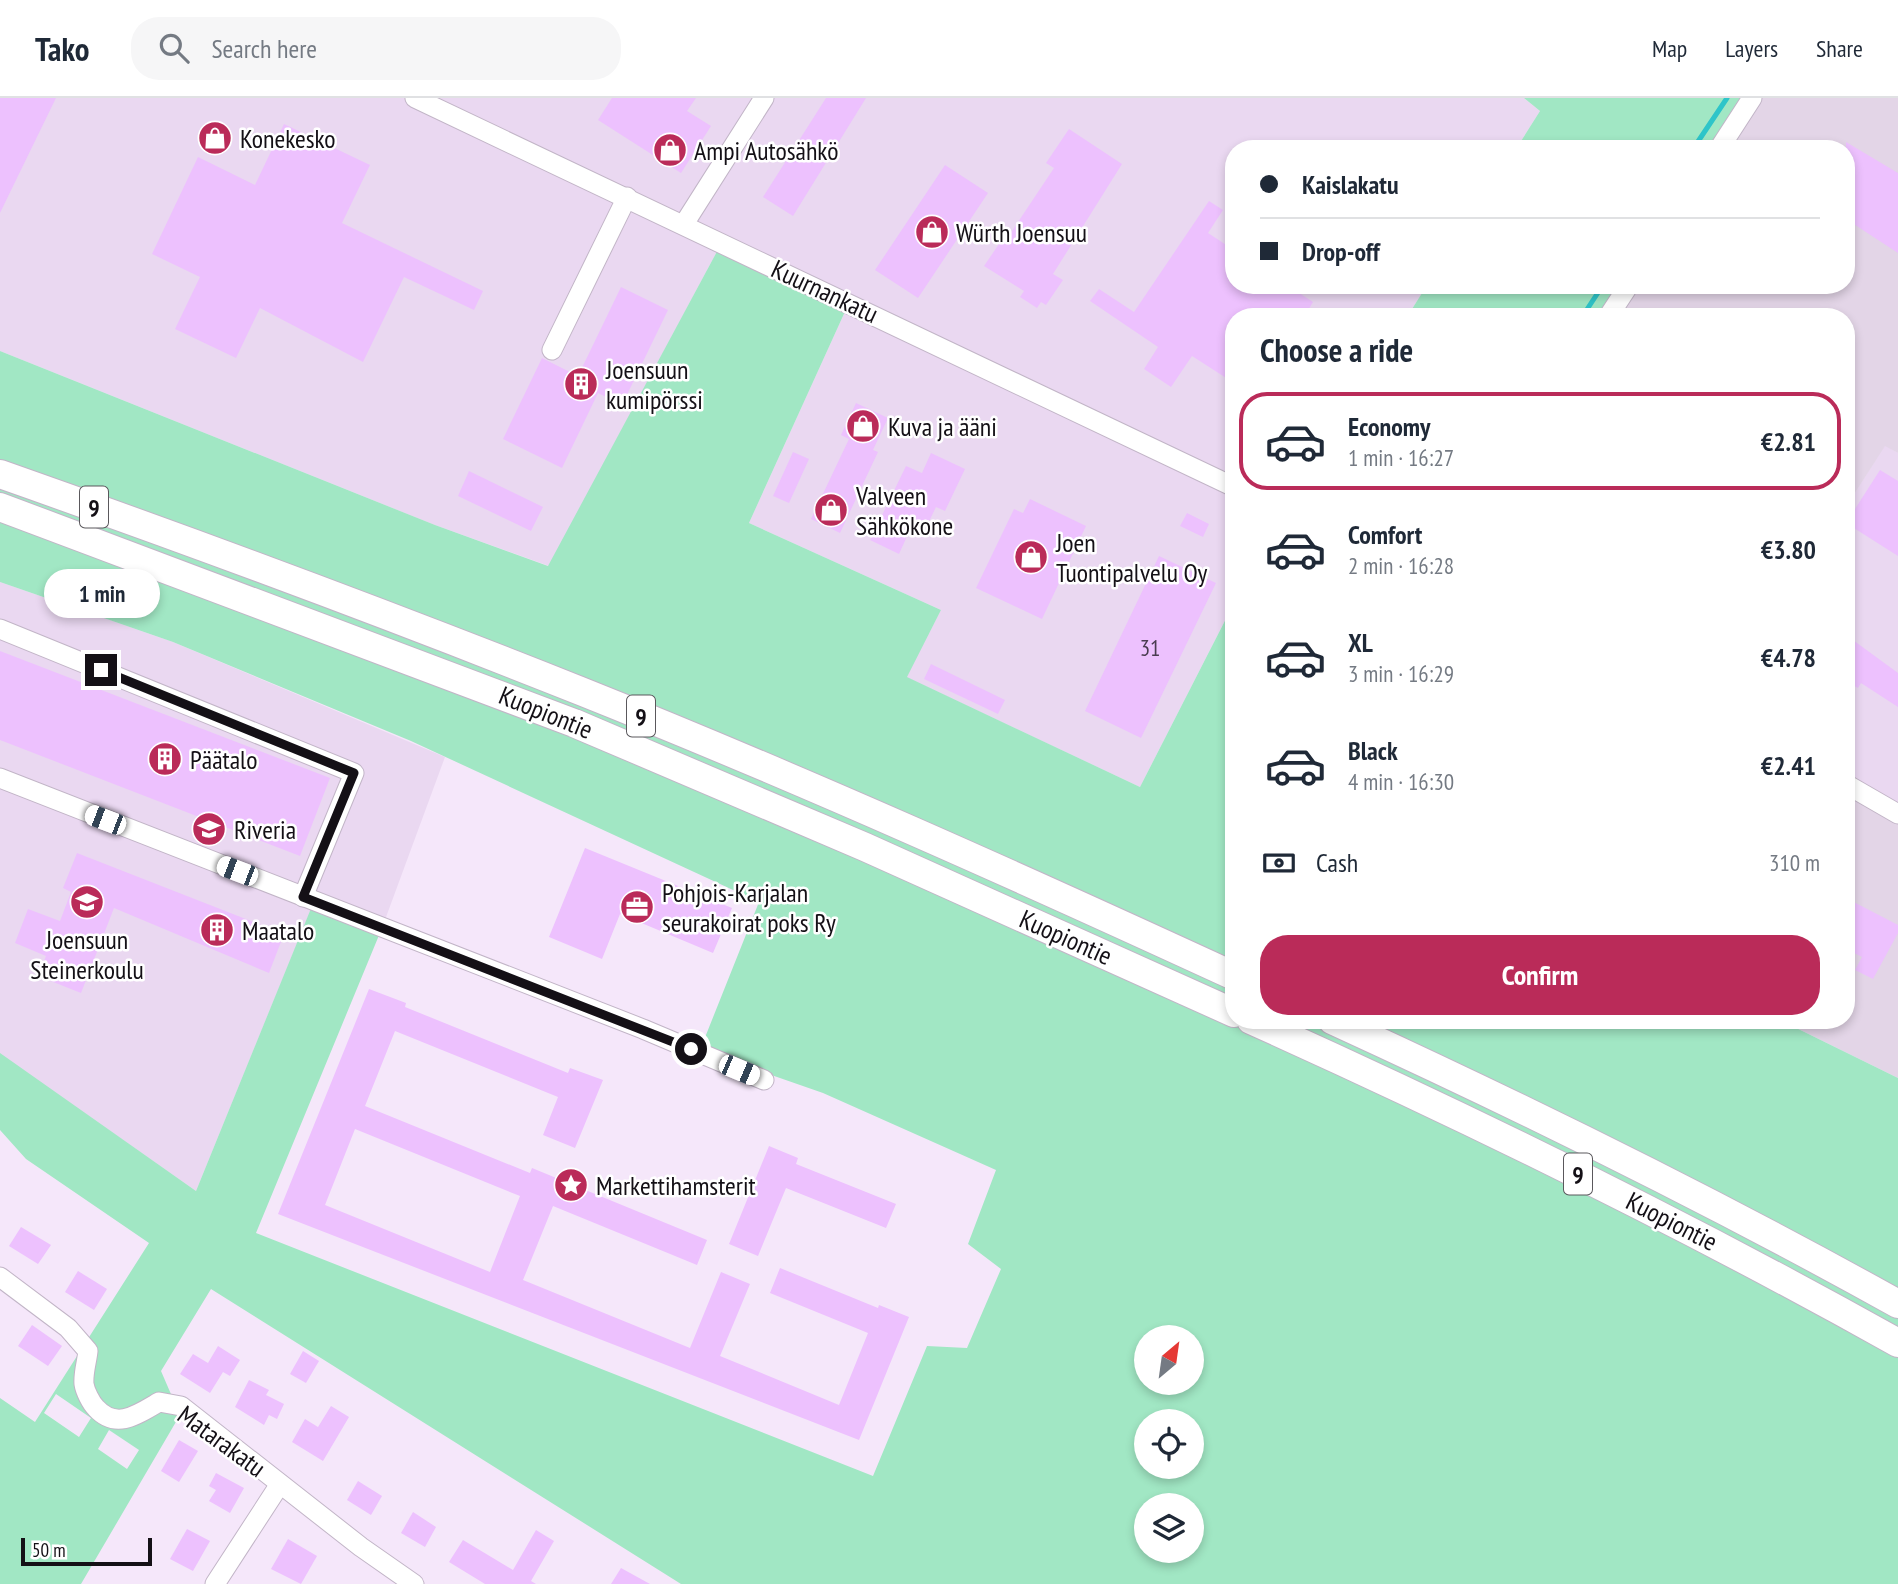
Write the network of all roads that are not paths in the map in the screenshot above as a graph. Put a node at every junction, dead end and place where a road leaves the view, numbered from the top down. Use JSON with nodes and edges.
{"nodes":[{"id":1,"x":415,"y":98,"type":"edge"},
{"id":2,"x":764,"y":98,"type":"edge"},
{"id":3,"x":1752,"y":98,"type":"edge"},
{"id":4,"x":1725,"y":140,"type":"edge"},
{"id":5,"x":627,"y":197,"type":"junction"},
{"id":6,"x":684,"y":224,"type":"junction"},
{"id":7,"x":552,"y":350,"type":"dead end"},
{"id":8,"x":0,"y":474,"type":"edge"},
{"id":9,"x":1225,"y":483,"type":"edge"},
{"id":10,"x":0,"y":507,"type":"edge"},
{"id":11,"x":0,"y":629,"type":"edge"},
{"id":12,"x":0,"y":778,"type":"edge"},
{"id":13,"x":1855,"y":787,"type":"edge"},
{"id":14,"x":1896,"y":806,"type":"edge"},
{"id":15,"x":303,"y":897,"type":"junction"},
{"id":16,"x":1225,"y":971,"type":"edge"},
{"id":17,"x":1225,"y":1009,"type":"edge"},
{"id":18,"x":1271,"y":1029,"type":"edge"},
{"id":19,"x":1351,"y":1029,"type":"edge"},
{"id":20,"x":764,"y":1080,"type":"dead end"},
{"id":21,"x":0,"y":1277,"type":"edge"},
{"id":22,"x":1898,"y":1304,"type":"edge"},
{"id":23,"x":1898,"y":1343,"type":"edge"},
{"id":24,"x":280,"y":1484,"type":"junction"},
{"id":25,"x":215,"y":1584,"type":"edge"},
{"id":26,"x":414,"y":1584,"type":"edge"}],
"edges":[{"from":1,"to":5,"type":"street","name":"Kuurnankatu"},
{"from":2,"to":6,"type":"street"},
{"from":3,"to":4,"type":"street"},
{"from":5,"to":6,"type":"street","name":"Kuurnankatu"},
{"from":5,"to":7,"type":"street"},
{"from":6,"to":9,"type":"street","name":"Kuurnankatu"},
{"from":8,"to":16,"type":"highway","name":"Kuopiontie","number":"9"},
{"from":10,"to":17,"type":"highway","name":"Kuopiontie","number":"9"},
{"from":11,"to":15,"type":"street"},
{"from":12,"to":15,"type":"street"},
{"from":13,"to":14,"type":"street"},
{"from":15,"to":20,"type":"street"},
{"from":18,"to":23,"type":"highway","name":"Kuopiontie","number":"9"},
{"from":19,"to":22,"type":"highway","name":"Kuopiontie","number":"9"},
{"from":21,"to":24,"type":"street","name":"Matarakatu"},
{"from":24,"to":25,"type":"street"},
{"from":24,"to":26,"type":"street","name":"Matarakatu"}]}
